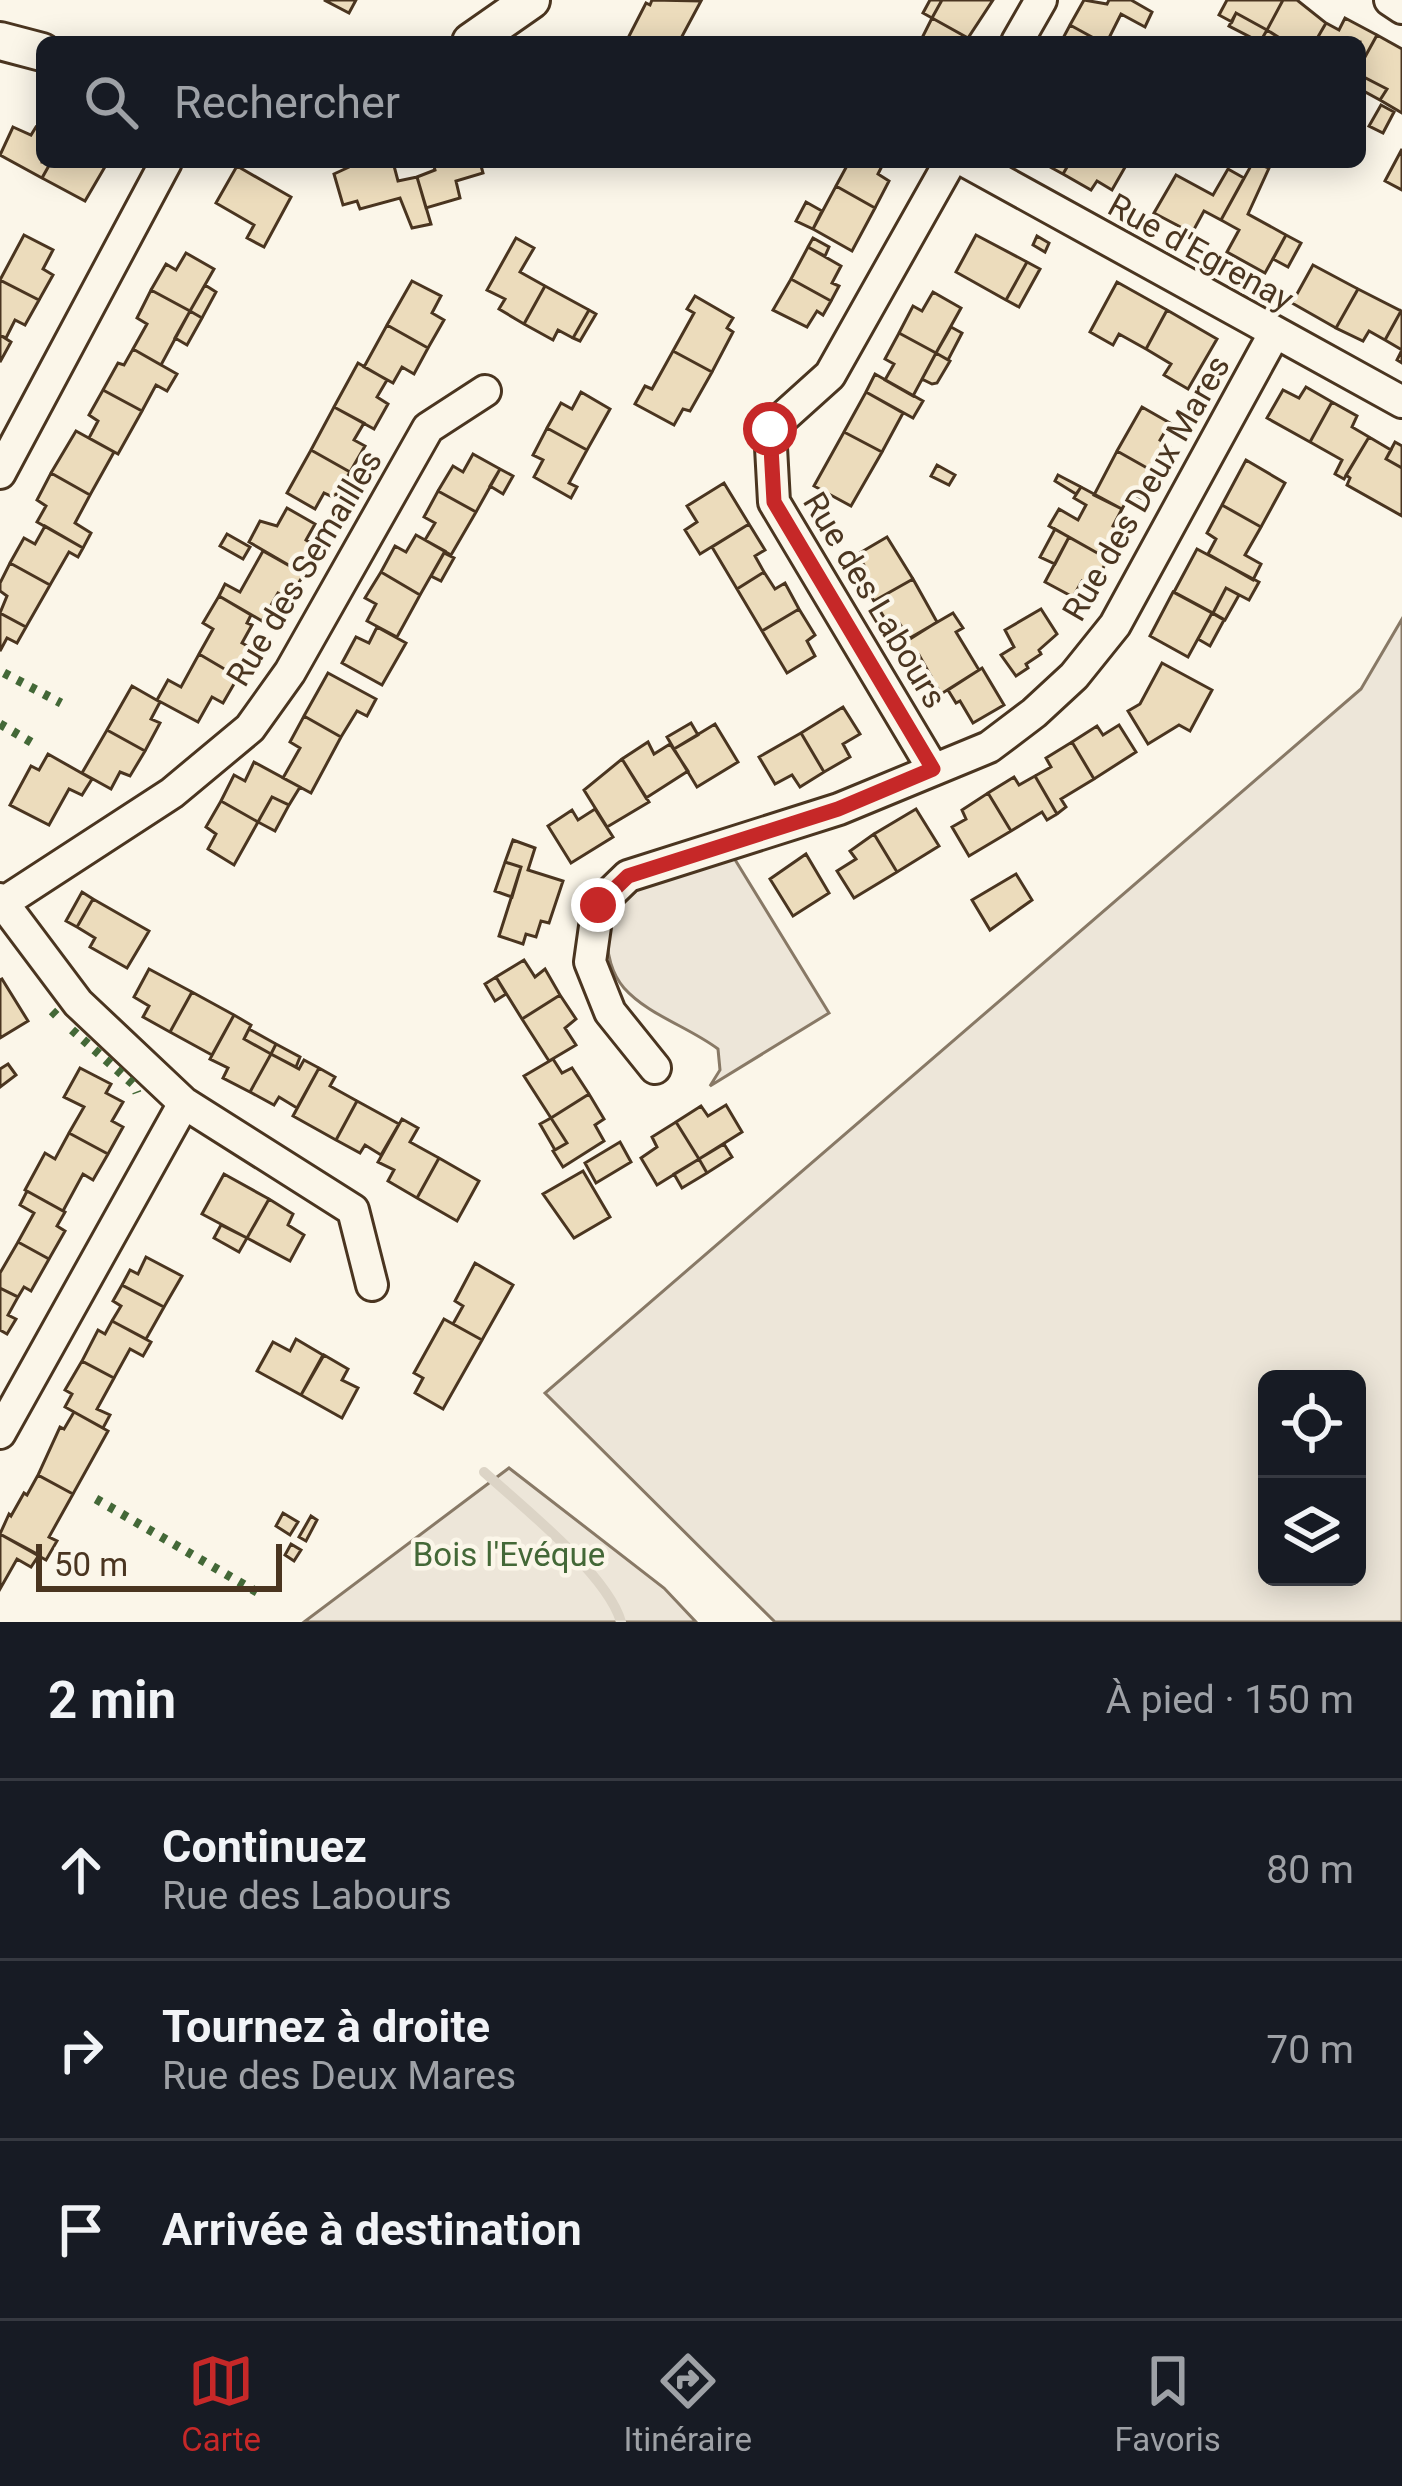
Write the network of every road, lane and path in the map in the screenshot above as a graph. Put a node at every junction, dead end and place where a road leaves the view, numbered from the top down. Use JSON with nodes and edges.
{"nodes":[{"id":1,"x":531,"y":0,"type":"edge"},
{"id":2,"x":1041,"y":0,"type":"edge"},
{"id":3,"x":1390,"y":0,"type":"edge"},
{"id":4,"x":1402,"y":8,"type":"edge"},
{"id":5,"x":480,"y":36,"type":"edge"},
{"id":6,"x":1020,"y":36,"type":"edge"},
{"id":7,"x":0,"y":41,"type":"edge"},
{"id":8,"x":36,"y":50,"type":"edge"},
{"id":9,"x":163,"y":168,"type":"edge"},
{"id":10,"x":947,"y":168,"type":"edge"},
{"id":11,"x":978,"y":168,"type":"edge"},
{"id":12,"x":1274,"y":334,"type":"junction"},
{"id":13,"x":485,"y":391,"type":"dead end"},
{"id":14,"x":1402,"y":402,"type":"edge"},
{"id":15,"x":2,"y":463,"type":"edge"},
{"id":16,"x":933,"y":769,"type":"junction"},
{"id":17,"x":2,"y":901,"type":"edge"},
{"id":18,"x":655,"y":1068,"type":"dead end"},
{"id":19,"x":184,"y":1102,"type":"junction"},
{"id":20,"x":372,"y":1285,"type":"dead end"},
{"id":21,"x":0,"y":1432,"type":"edge"}],
"edges":[{"from":1,"to":5,"type":"street"},
{"from":2,"to":6,"type":"street"},
{"from":3,"to":4,"type":"street"},
{"from":7,"to":8,"type":"street"},
{"from":9,"to":15,"type":"street"},
{"from":10,"to":16,"type":"street","name":"Rue des Labours"},
{"from":11,"to":12,"type":"street","name":"Rue d'Egrenay"},
{"from":12,"to":14,"type":"street","name":"Rue d'Egrenay"},
{"from":12,"to":16,"type":"street","name":"Rue des Deux Mares"},
{"from":13,"to":17,"type":"street","name":"Rue des Semailles"},
{"from":16,"to":18,"type":"street","name":"Rue des Deux Mares"},
{"from":17,"to":19,"type":"street"},
{"from":19,"to":20,"type":"street"},
{"from":19,"to":21,"type":"street"}]}
